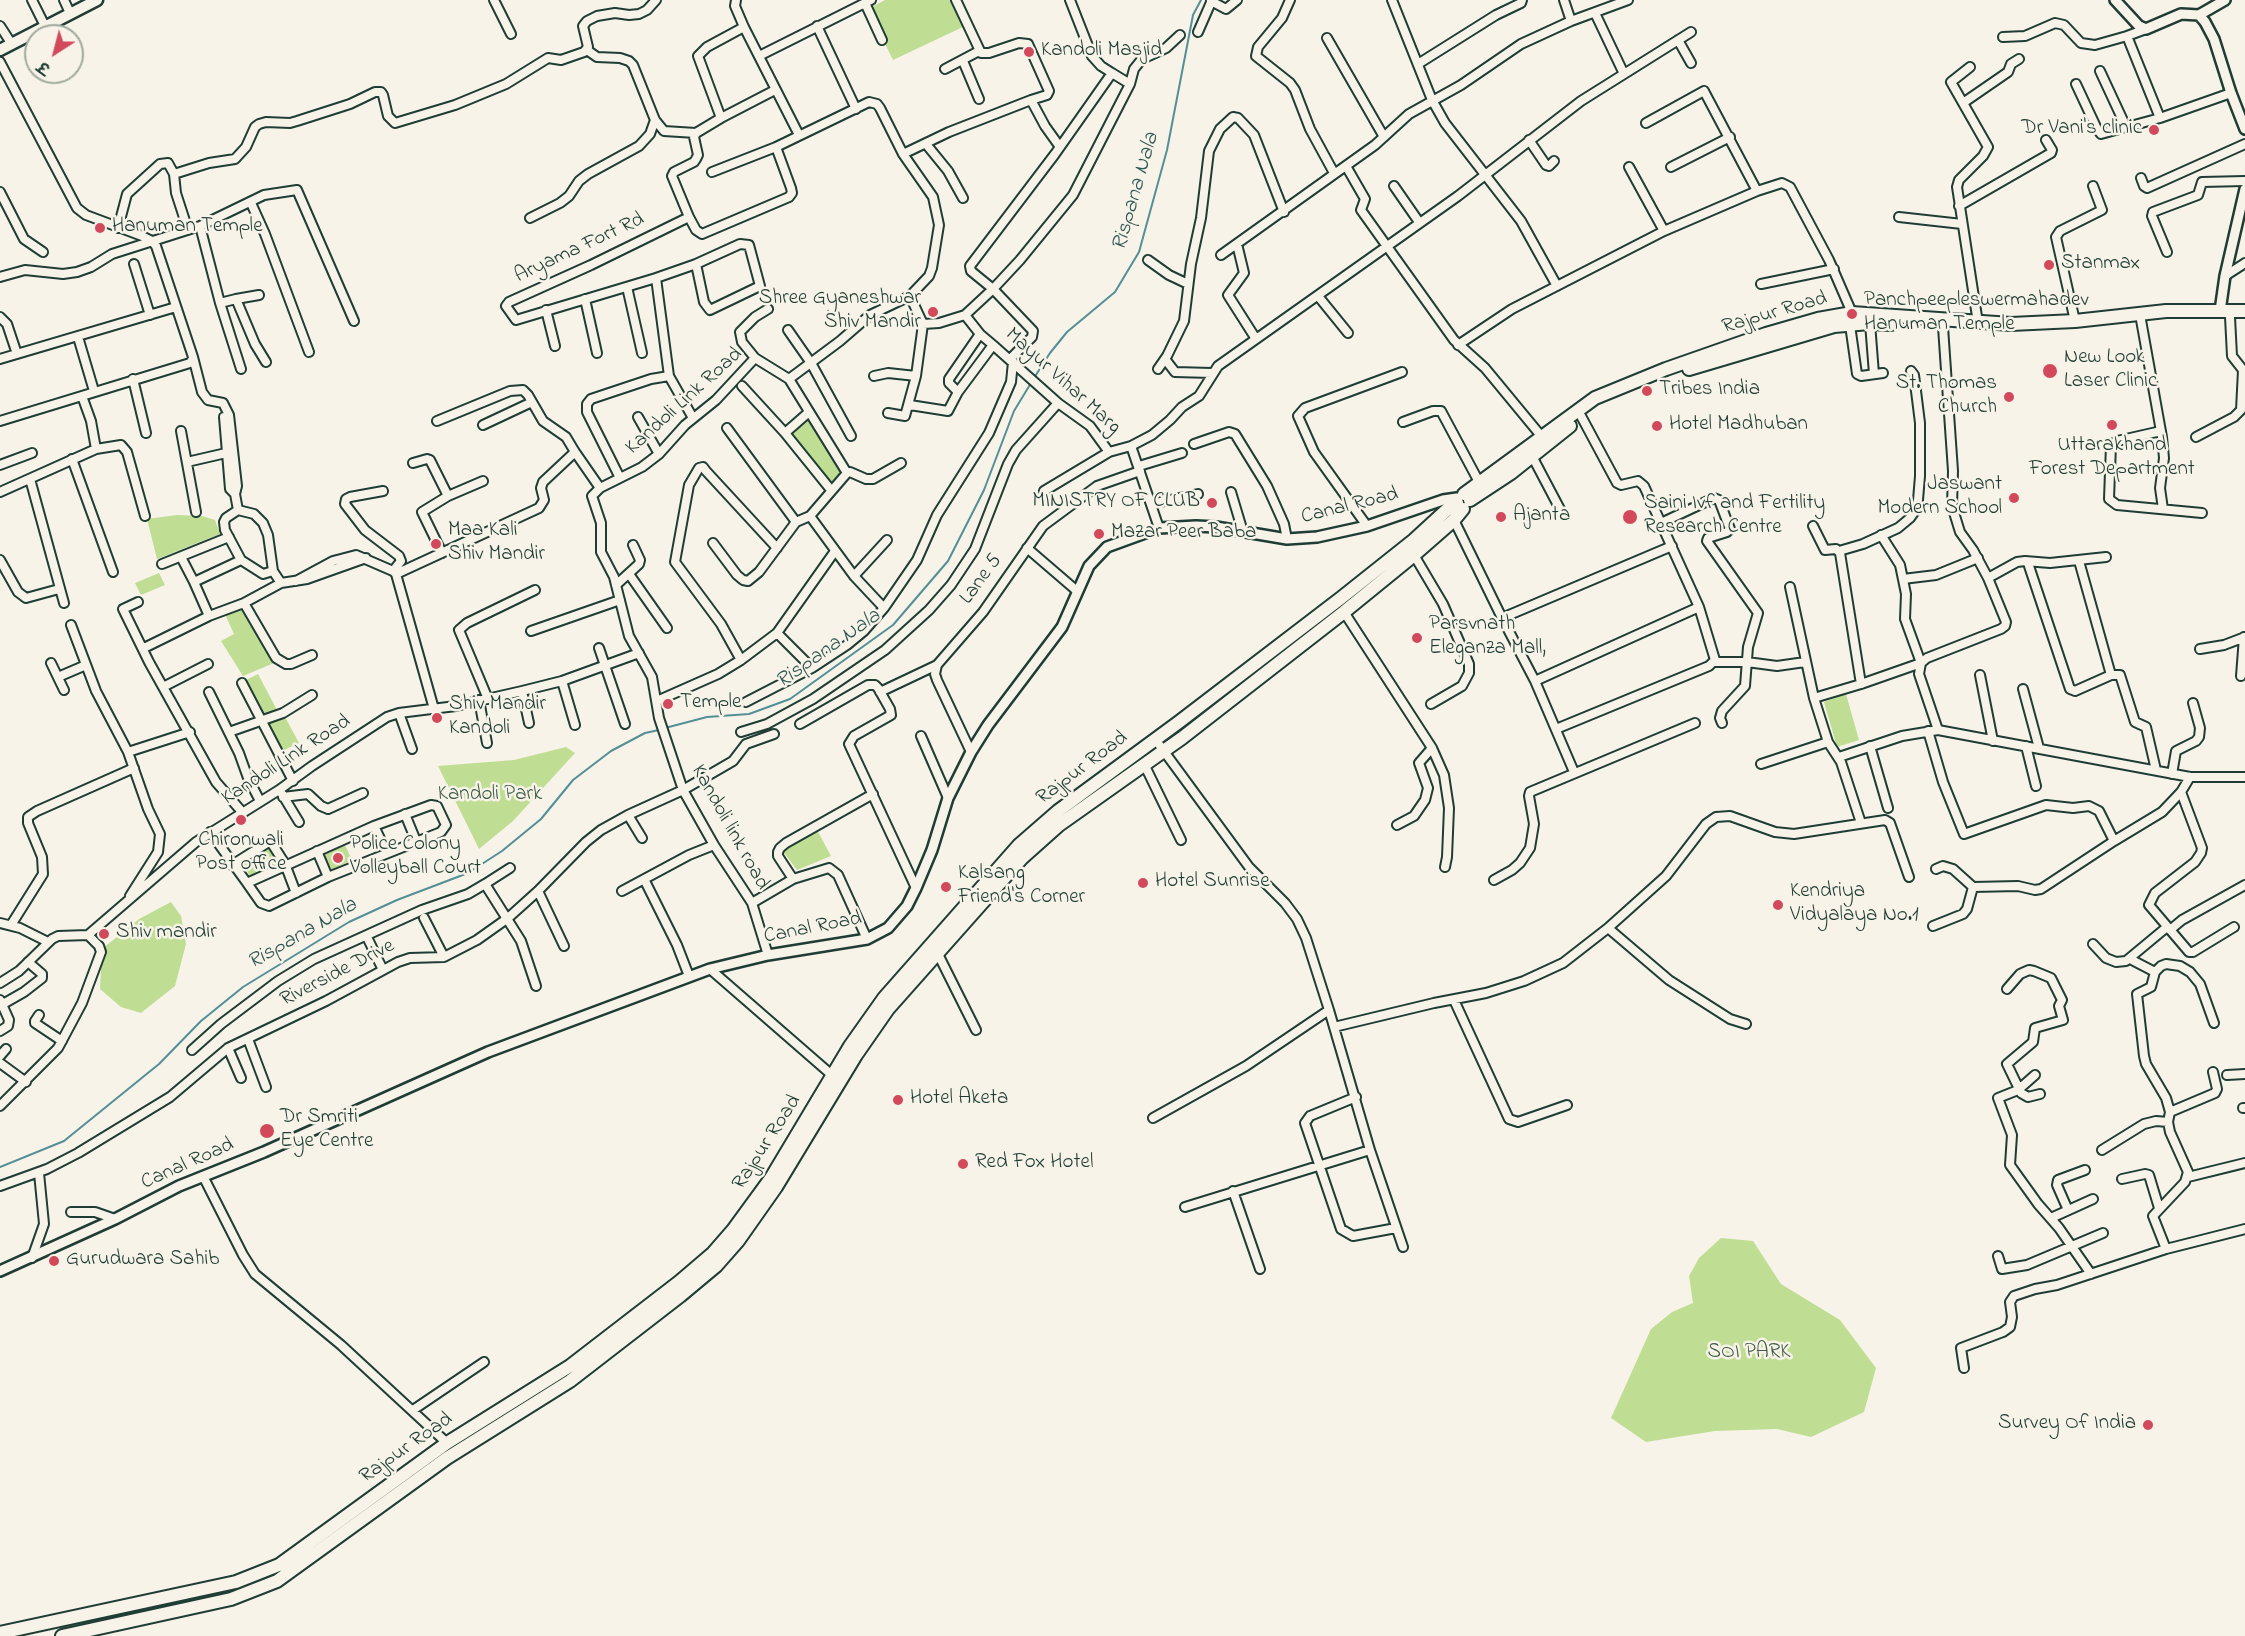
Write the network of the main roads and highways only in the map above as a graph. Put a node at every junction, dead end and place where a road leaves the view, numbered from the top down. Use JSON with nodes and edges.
{"nodes":[{"id":1,"x":97,"y":0,"type":"edge"},
{"id":2,"x":0,"y":50,"type":"edge"},
{"id":3,"x":2245,"y":311,"type":"edge"},
{"id":4,"x":2225,"y":314,"type":"junction"},
{"id":5,"x":2245,"y":317,"type":"edge"},
{"id":6,"x":1851,"y":319,"type":"junction"},
{"id":7,"x":1462,"y":501,"type":"junction"},
{"id":8,"x":934,"y":948,"type":"junction"},
{"id":9,"x":0,"y":1633,"type":"edge"},
{"id":10,"x":62,"y":1636,"type":"edge"}],
"edges":[{"from":1,"to":2,"type":"main road"},
{"from":3,"to":4,"type":"main road","name":"Rajpur Road"},
{"from":4,"to":5,"type":"main road","name":"Rajpur Road"},
{"from":4,"to":6,"type":"main road","name":"Rajpur Road"},
{"from":4,"to":6,"type":"main road","name":"Rajpur Road"},
{"from":6,"to":7,"type":"main road","name":"Rajpur Road"},
{"from":6,"to":7,"type":"main road","name":"Rajpur Road"},
{"from":7,"to":8,"type":"main road","name":"Rajpur Road"},
{"from":7,"to":8,"type":"main road","name":"Rajpur Road"},
{"from":8,"to":9,"type":"main road","name":"Rajpur Road"},
{"from":8,"to":10,"type":"main road","name":"Rajpur Road"}]}
